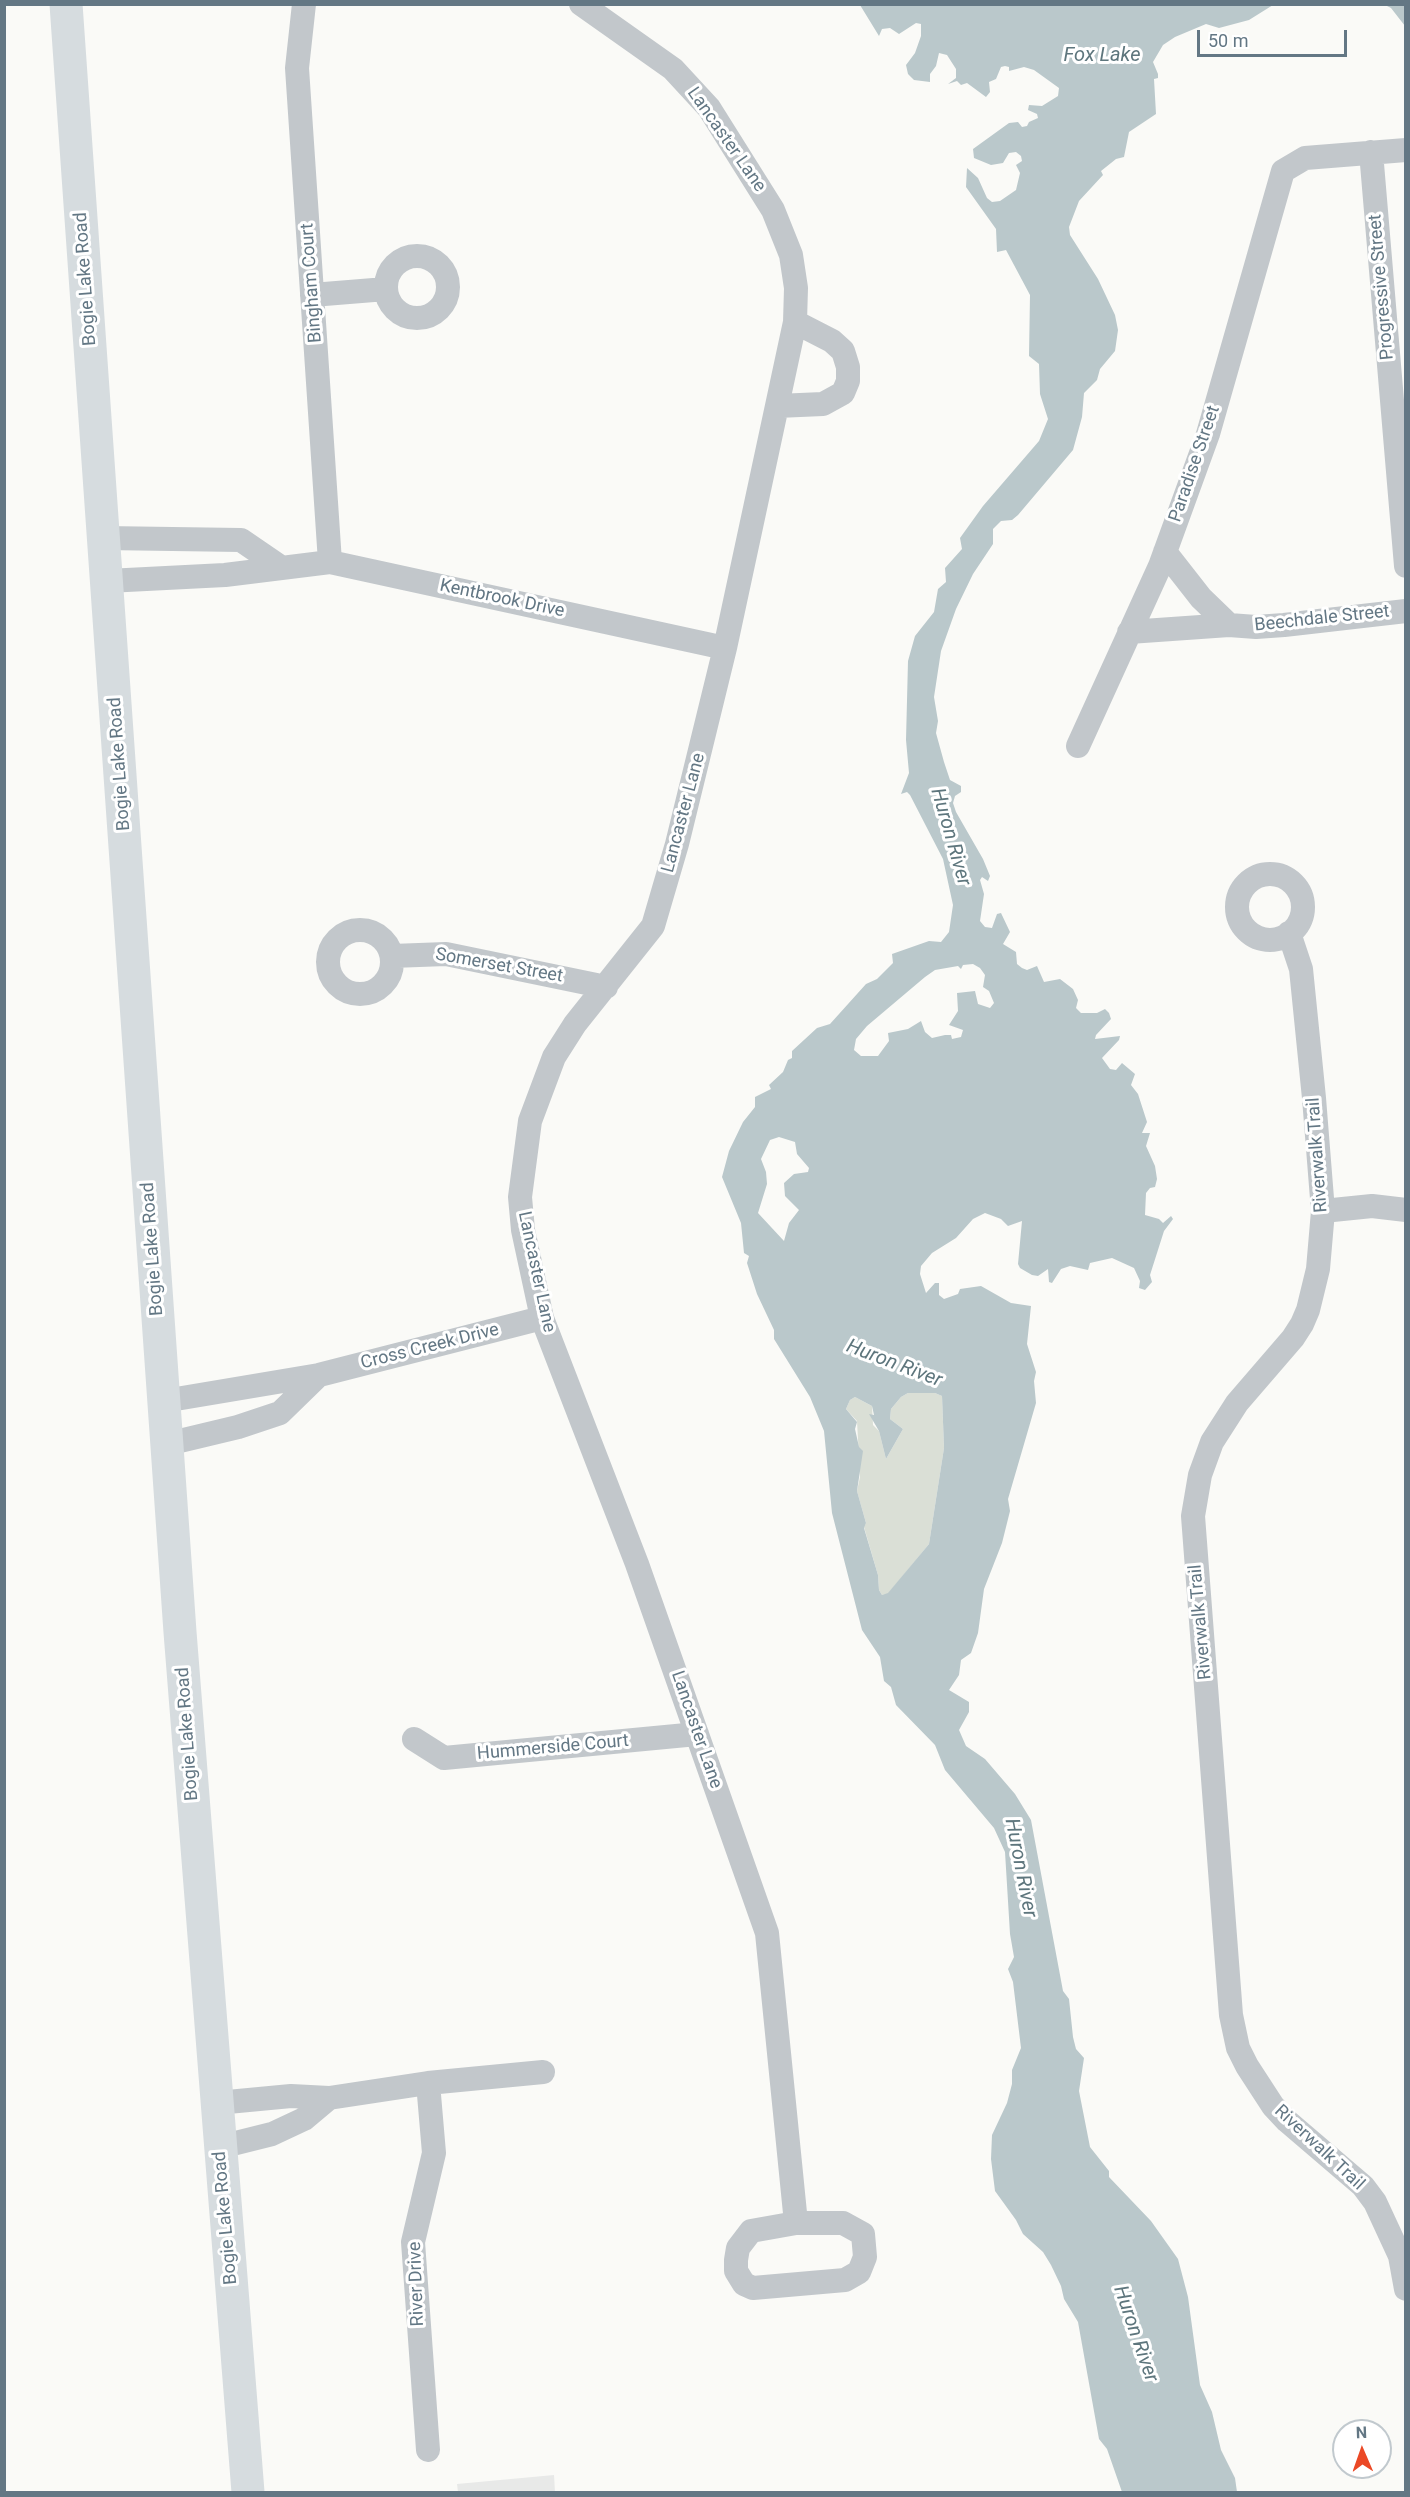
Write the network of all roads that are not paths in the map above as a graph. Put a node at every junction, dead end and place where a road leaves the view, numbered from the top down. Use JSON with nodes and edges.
{"nodes":[{"id":1,"x":66,"y":4,"type":"edge"},
{"id":2,"x":304,"y":4,"type":"edge"},
{"id":3,"x":581,"y":4,"type":"edge"},
{"id":4,"x":1406,"y":150,"type":"edge"},
{"id":5,"x":1371,"y":152,"type":"junction"},
{"id":6,"x":386,"y":289,"type":"dead end"},
{"id":7,"x":312,"y":295,"type":"junction"},
{"id":8,"x":795,"y":322,"type":"junction"},
{"id":9,"x":777,"y":406,"type":"junction"},
{"id":10,"x":104,"y":538,"type":"junction"},
{"id":11,"x":1165,"y":552,"type":"junction"},
{"id":12,"x":330,"y":562,"type":"junction"},
{"id":13,"x":279,"y":566,"type":"junction"},
{"id":14,"x":1406,"y":566,"type":"edge"},
{"id":15,"x":107,"y":581,"type":"junction"},
{"id":16,"x":1406,"y":611,"type":"edge"},
{"id":17,"x":1229,"y":625,"type":"junction"},
{"id":18,"x":1129,"y":632,"type":"junction"},
{"id":19,"x":725,"y":648,"type":"junction"},
{"id":20,"x":1078,"y":746,"type":"dead end"},
{"id":21,"x":1289,"y":933,"type":"dead end"},
{"id":22,"x":392,"y":956,"type":"dead end"},
{"id":23,"x":606,"y":987,"type":"junction"},
{"id":24,"x":1323,"y":1210,"type":"junction"},
{"id":25,"x":1406,"y":1210,"type":"edge"},
{"id":26,"x":542,"y":1318,"type":"junction"},
{"id":27,"x":319,"y":1375,"type":"junction"},
{"id":28,"x":164,"y":1401,"type":"junction"},
{"id":29,"x":167,"y":1444,"type":"junction"},
{"id":30,"x":697,"y":1734,"type":"junction"},
{"id":31,"x":414,"y":1739,"type":"dead end"},
{"id":32,"x":543,"y":2072,"type":"dead end"},
{"id":33,"x":428,"y":2083,"type":"junction"},
{"id":34,"x":329,"y":2098,"type":"junction"},
{"id":35,"x":217,"y":2103,"type":"junction"},
{"id":36,"x":220,"y":2147,"type":"junction"},
{"id":37,"x":796,"y":2223,"type":"junction"},
{"id":38,"x":1399,"y":2234,"type":"edge"},
{"id":39,"x":1406,"y":2289,"type":"edge"},
{"id":40,"x":428,"y":2450,"type":"dead end"},
{"id":41,"x":248,"y":2493,"type":"edge"}],
"edges":[{"from":1,"to":10,"type":"main road","name":"Bogie Lake Road"},
{"from":2,"to":7,"type":"street","name":"Bingham Court"},
{"from":3,"to":8,"type":"street","name":"Lancaster Lane"},
{"from":4,"to":5,"type":"street"},
{"from":5,"to":11,"type":"street","name":"Paradise Street"},
{"from":5,"to":14,"type":"street","name":"Progressive Street"},
{"from":6,"to":7,"type":"street"},
{"from":7,"to":12,"type":"street","name":"Bingham Court"},
{"from":8,"to":9,"type":"street","name":"Lancaster Lane"},
{"from":8,"to":9,"type":"street"},
{"from":9,"to":19,"type":"street","name":"Lancaster Lane"},
{"from":10,"to":13,"type":"street"},
{"from":10,"to":15,"type":"main road","name":"Bogie Lake Road"},
{"from":11,"to":17,"type":"street","name":"Beechdale Street"},
{"from":11,"to":18,"type":"street","name":"Paradise Street"},
{"from":12,"to":13,"type":"street","name":"Kentbrook Drive"},
{"from":12,"to":19,"type":"street","name":"Kentbrook Drive"},
{"from":13,"to":15,"type":"street","name":"Kentbrook Drive"},
{"from":15,"to":28,"type":"main road","name":"Bogie Lake Road"},
{"from":16,"to":17,"type":"street","name":"Beechdale Street"},
{"from":17,"to":18,"type":"street"},
{"from":18,"to":20,"type":"street","name":"Paradise Street"},
{"from":19,"to":23,"type":"street","name":"Lancaster Lane"},
{"from":21,"to":24,"type":"street","name":"Riverwalk Trail"},
{"from":22,"to":23,"type":"street","name":"Somerset Street"},
{"from":23,"to":26,"type":"street","name":"Lancaster Lane"},
{"from":24,"to":25,"type":"street"},
{"from":24,"to":38,"type":"street","name":"Riverwalk Trail"},
{"from":26,"to":27,"type":"street","name":"Cross Creek Drive"},
{"from":26,"to":30,"type":"street","name":"Lancaster Lane"},
{"from":27,"to":28,"type":"street","name":"Cross Creek Drive"},
{"from":27,"to":29,"type":"street","name":"Cross Creek Drive"},
{"from":28,"to":29,"type":"main road","name":"Bogie Lake Road"},
{"from":29,"to":35,"type":"main road","name":"Bogie Lake Road"},
{"from":30,"to":31,"type":"street","name":"Hummerside Court"},
{"from":30,"to":37,"type":"street","name":"Lancaster Lane"},
{"from":32,"to":33,"type":"street"},
{"from":33,"to":34,"type":"street"},
{"from":33,"to":40,"type":"street","name":"River Drive"},
{"from":34,"to":35,"type":"street"},
{"from":34,"to":36,"type":"street"},
{"from":35,"to":36,"type":"main road","name":"Bogie Lake Road"},
{"from":36,"to":41,"type":"main road","name":"Bogie Lake Road"},
{"from":37,"to":37,"type":"street"},
{"from":38,"to":39,"type":"street","name":"Riverwalk Trail"}]}
